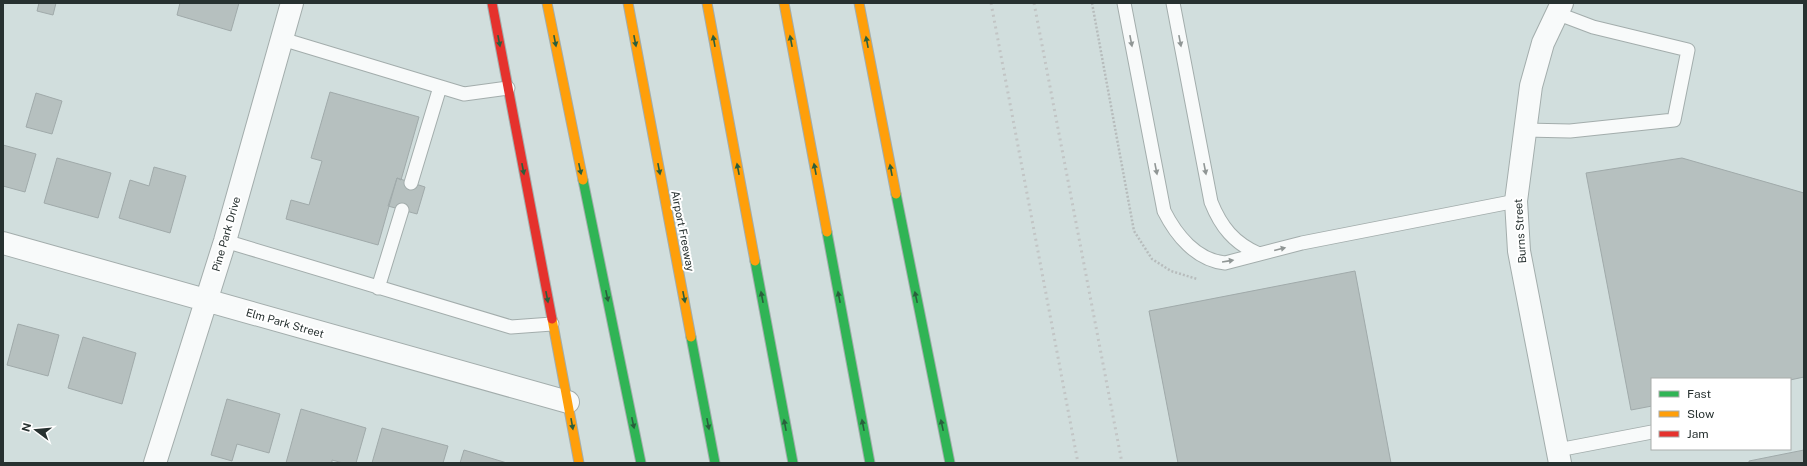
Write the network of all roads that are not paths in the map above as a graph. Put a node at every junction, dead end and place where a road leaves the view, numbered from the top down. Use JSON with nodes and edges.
{"nodes":[{"id":1,"x":292,"y":3,"type":"edge"},
{"id":2,"x":492,"y":3,"type":"edge"},
{"id":3,"x":547,"y":3,"type":"edge"},
{"id":4,"x":628,"y":3,"type":"edge"},
{"id":5,"x":707,"y":3,"type":"edge"},
{"id":6,"x":784,"y":3,"type":"edge"},
{"id":7,"x":859,"y":3,"type":"edge"},
{"id":8,"x":1124,"y":3,"type":"edge"},
{"id":9,"x":1173,"y":3,"type":"edge"},
{"id":10,"x":1559,"y":8,"type":"edge"},
{"id":11,"x":282,"y":39,"type":"junction"},
{"id":12,"x":440,"y":87,"type":"junction"},
{"id":13,"x":508,"y":88,"type":"junction"},
{"id":14,"x":1525,"y":130,"type":"junction"},
{"id":15,"x":411,"y":183,"type":"dead end"},
{"id":16,"x":1516,"y":201,"type":"junction"},
{"id":17,"x":402,"y":210,"type":"dead end"},
{"id":18,"x":225,"y":241,"type":"junction"},
{"id":19,"x":3,"y":243,"type":"edge"},
{"id":20,"x":1259,"y":254,"type":"junction"},
{"id":21,"x":378,"y":288,"type":"junction"},
{"id":22,"x":206,"y":301,"type":"junction"},
{"id":23,"x":552,"y":324,"type":"junction"},
{"id":24,"x":568,"y":402,"type":"junction"},
{"id":25,"x":1651,"y":432,"type":"edge"},
{"id":26,"x":1559,"y":457,"type":"edge"},
{"id":27,"x":155,"y":463,"type":"edge"},
{"id":28,"x":579,"y":463,"type":"edge"},
{"id":29,"x":641,"y":463,"type":"edge"},
{"id":30,"x":715,"y":463,"type":"edge"},
{"id":31,"x":793,"y":463,"type":"edge"},
{"id":32,"x":870,"y":463,"type":"edge"},
{"id":33,"x":950,"y":463,"type":"edge"}],
"edges":[{"from":1,"to":11,"type":"street","name":"Pine Park Drive"},
{"from":2,"to":13,"type":"main road","one_way":true},
{"from":3,"to":29,"type":"main road","one_way":true},
{"from":4,"to":30,"type":"main road","name":"Airport Freeway","one_way":true},
{"from":31,"to":5,"type":"main road","one_way":true},
{"from":32,"to":6,"type":"main road","one_way":true},
{"from":33,"to":7,"type":"main road","one_way":true},
{"from":8,"to":20,"type":"lane","one_way":true},
{"from":9,"to":20,"type":"lane","one_way":true},
{"from":10,"to":14,"type":"street","name":"Burns Street"},
{"from":10,"to":14,"type":"lane"},
{"from":11,"to":12,"type":"lane"},
{"from":11,"to":18,"type":"street","name":"Pine Park Drive"},
{"from":12,"to":13,"type":"lane"},
{"from":12,"to":15,"type":"lane"},
{"from":13,"to":23,"type":"main road","one_way":true},
{"from":14,"to":16,"type":"street","name":"Burns Street"},
{"from":20,"to":16,"type":"lane","one_way":true},
{"from":16,"to":26,"type":"street","name":"Burns Street"},
{"from":17,"to":21,"type":"lane"},
{"from":18,"to":21,"type":"lane"},
{"from":18,"to":22,"type":"street","name":"Pine Park Drive"},
{"from":19,"to":22,"type":"street","name":"Elm Park Street"},
{"from":21,"to":23,"type":"lane"},
{"from":22,"to":24,"type":"street","name":"Elm Park Street"},
{"from":22,"to":27,"type":"street","name":"Pine Park Drive"},
{"from":23,"to":24,"type":"main road"},
{"from":24,"to":28,"type":"main road","one_way":true},
{"from":25,"to":26,"type":"lane"}]}
